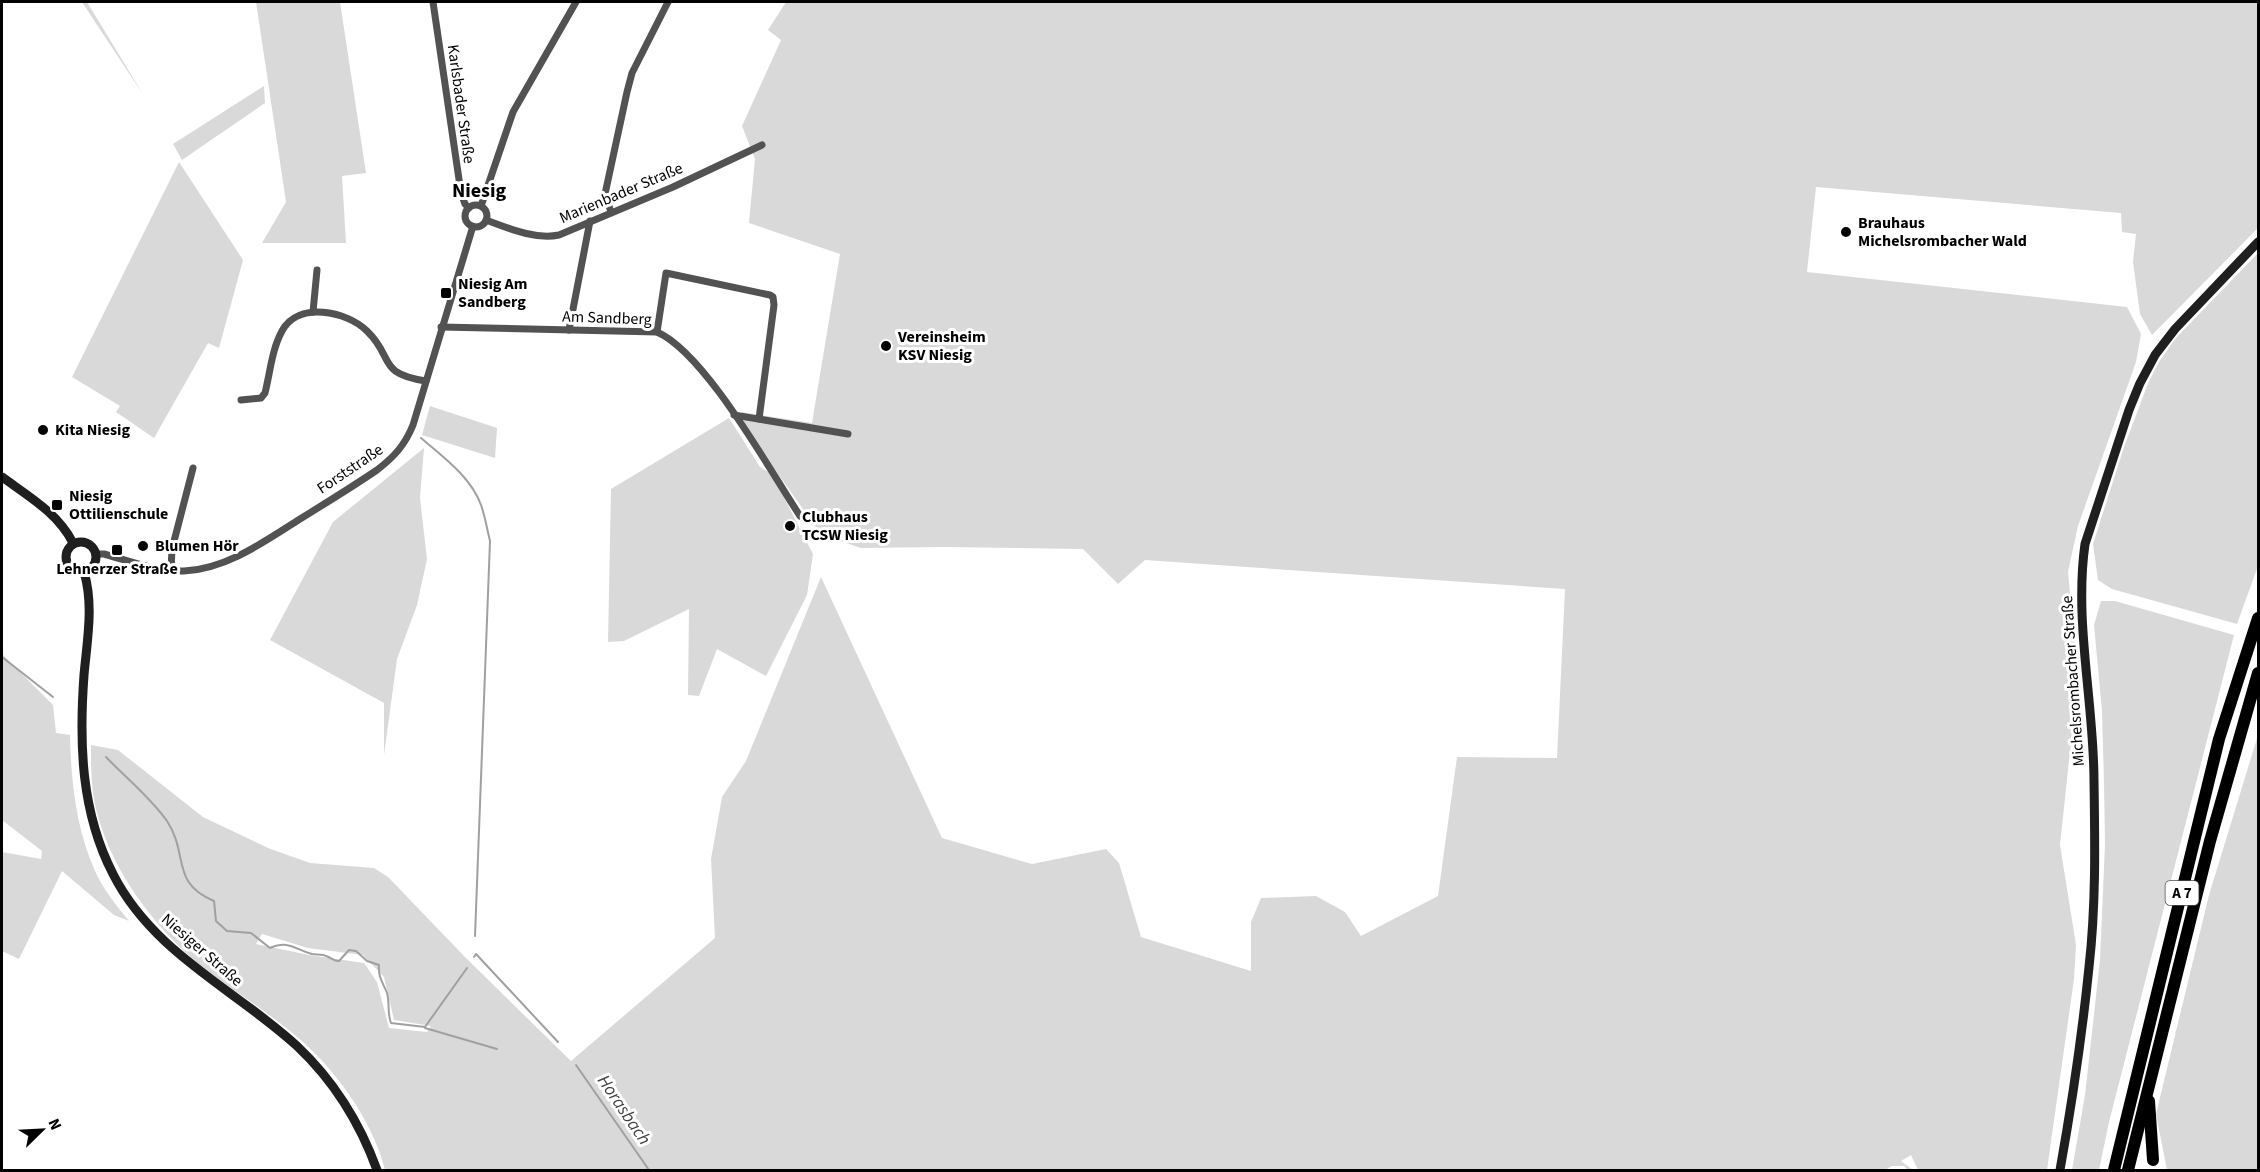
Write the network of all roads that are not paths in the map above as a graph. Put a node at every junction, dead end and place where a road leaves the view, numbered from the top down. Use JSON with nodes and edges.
{"nodes":[{"id":1,"x":433,"y":2,"type":"edge"},
{"id":2,"x":576,"y":2,"type":"edge"},
{"id":3,"x":668,"y":2,"type":"edge"},
{"id":4,"x":762,"y":146,"type":"dead end"},
{"id":5,"x":481,"y":206,"type":"junction"},
{"id":6,"x":469,"y":208,"type":"junction"},
{"id":7,"x":611,"y":212,"type":"junction"},
{"id":8,"x":486,"y":220,"type":"junction"},
{"id":9,"x":590,"y":221,"type":"junction"},
{"id":10,"x":473,"y":226,"type":"junction"},
{"id":11,"x":2259,"y":242,"type":"edge"},
{"id":12,"x":317,"y":270,"type":"dead end"},
{"id":13,"x":313,"y":312,"type":"junction"},
{"id":14,"x":441,"y":327,"type":"junction"},
{"id":15,"x":568,"y":330,"type":"junction"},
{"id":16,"x":657,"y":332,"type":"junction"},
{"id":17,"x":426,"y":381,"type":"junction"},
{"id":18,"x":241,"y":400,"type":"dead end"},
{"id":19,"x":734,"y":415,"type":"junction"},
{"id":20,"x":759,"y":418,"type":"junction"},
{"id":21,"x":848,"y":434,"type":"dead end"},
{"id":22,"x":193,"y":468,"type":"dead end"},
{"id":23,"x":3,"y":481,"type":"edge"},
{"id":24,"x":800,"y":516,"type":"dead end"},
{"id":25,"x":73,"y":543,"type":"junction"},
{"id":26,"x":96,"y":554,"type":"junction"},
{"id":27,"x":171,"y":570,"type":"junction"},
{"id":28,"x":84,"y":572,"type":"junction"},
{"id":29,"x":2259,"y":618,"type":"edge"},
{"id":30,"x":2259,"y":673,"type":"edge"},
{"id":31,"x":2149,"y":1085,"type":"junction"},
{"id":32,"x":2153,"y":1160,"type":"dead end"},
{"id":33,"x":377,"y":1170,"type":"edge"},
{"id":34,"x":2060,"y":1170,"type":"edge"},
{"id":35,"x":2114,"y":1170,"type":"edge"},
{"id":36,"x":2128,"y":1170,"type":"edge"}],
"edges":[{"from":1,"to":6,"type":"street","name":"Karlsbader Straße"},
{"from":2,"to":5,"type":"street"},
{"from":3,"to":7,"type":"street"},
{"from":4,"to":7,"type":"street","name":"Marienbader Straße"},
{"from":5,"to":6,"type":"street"},
{"from":5,"to":8,"type":"street"},
{"from":6,"to":10,"type":"street"},
{"from":7,"to":9,"type":"street","name":"Marienbader Straße"},
{"from":8,"to":9,"type":"street","name":"Marienbader Straße"},
{"from":8,"to":10,"type":"street"},
{"from":9,"to":15,"type":"street"},
{"from":10,"to":14,"type":"street","name":"Forststraße"},
{"from":11,"to":34,"type":"main road","name":"Michelsrombacher Straße"},
{"from":12,"to":13,"type":"street"},
{"from":13,"to":17,"type":"street"},
{"from":13,"to":18,"type":"street"},
{"from":14,"to":15,"type":"street","name":"Am Sandberg"},
{"from":14,"to":17,"type":"street","name":"Forststraße"},
{"from":15,"to":16,"type":"street","name":"Am Sandberg"},
{"from":16,"to":19,"type":"street","name":"Am Sandberg"},
{"from":16,"to":20,"type":"street"},
{"from":17,"to":27,"type":"street","name":"Forststraße"},
{"from":19,"to":20,"type":"street"},
{"from":19,"to":24,"type":"street","name":"Am Sandberg"},
{"from":20,"to":21,"type":"street"},
{"from":22,"to":27,"type":"street"},
{"from":23,"to":25,"type":"main road"},
{"from":25,"to":26,"type":"main road"},
{"from":25,"to":28,"type":"main road"},
{"from":26,"to":27,"type":"street","name":"Forststraße"},
{"from":26,"to":28,"type":"main road"},
{"from":28,"to":33,"type":"main road","name":"Niesiger Straße"},
{"from":29,"to":35,"type":"highway","number":"A 7"},
{"from":30,"to":31,"type":"highway","number":"A 7"},
{"from":31,"to":32,"type":"highway"},
{"from":31,"to":36,"type":"highway","number":"A 7"}]}
